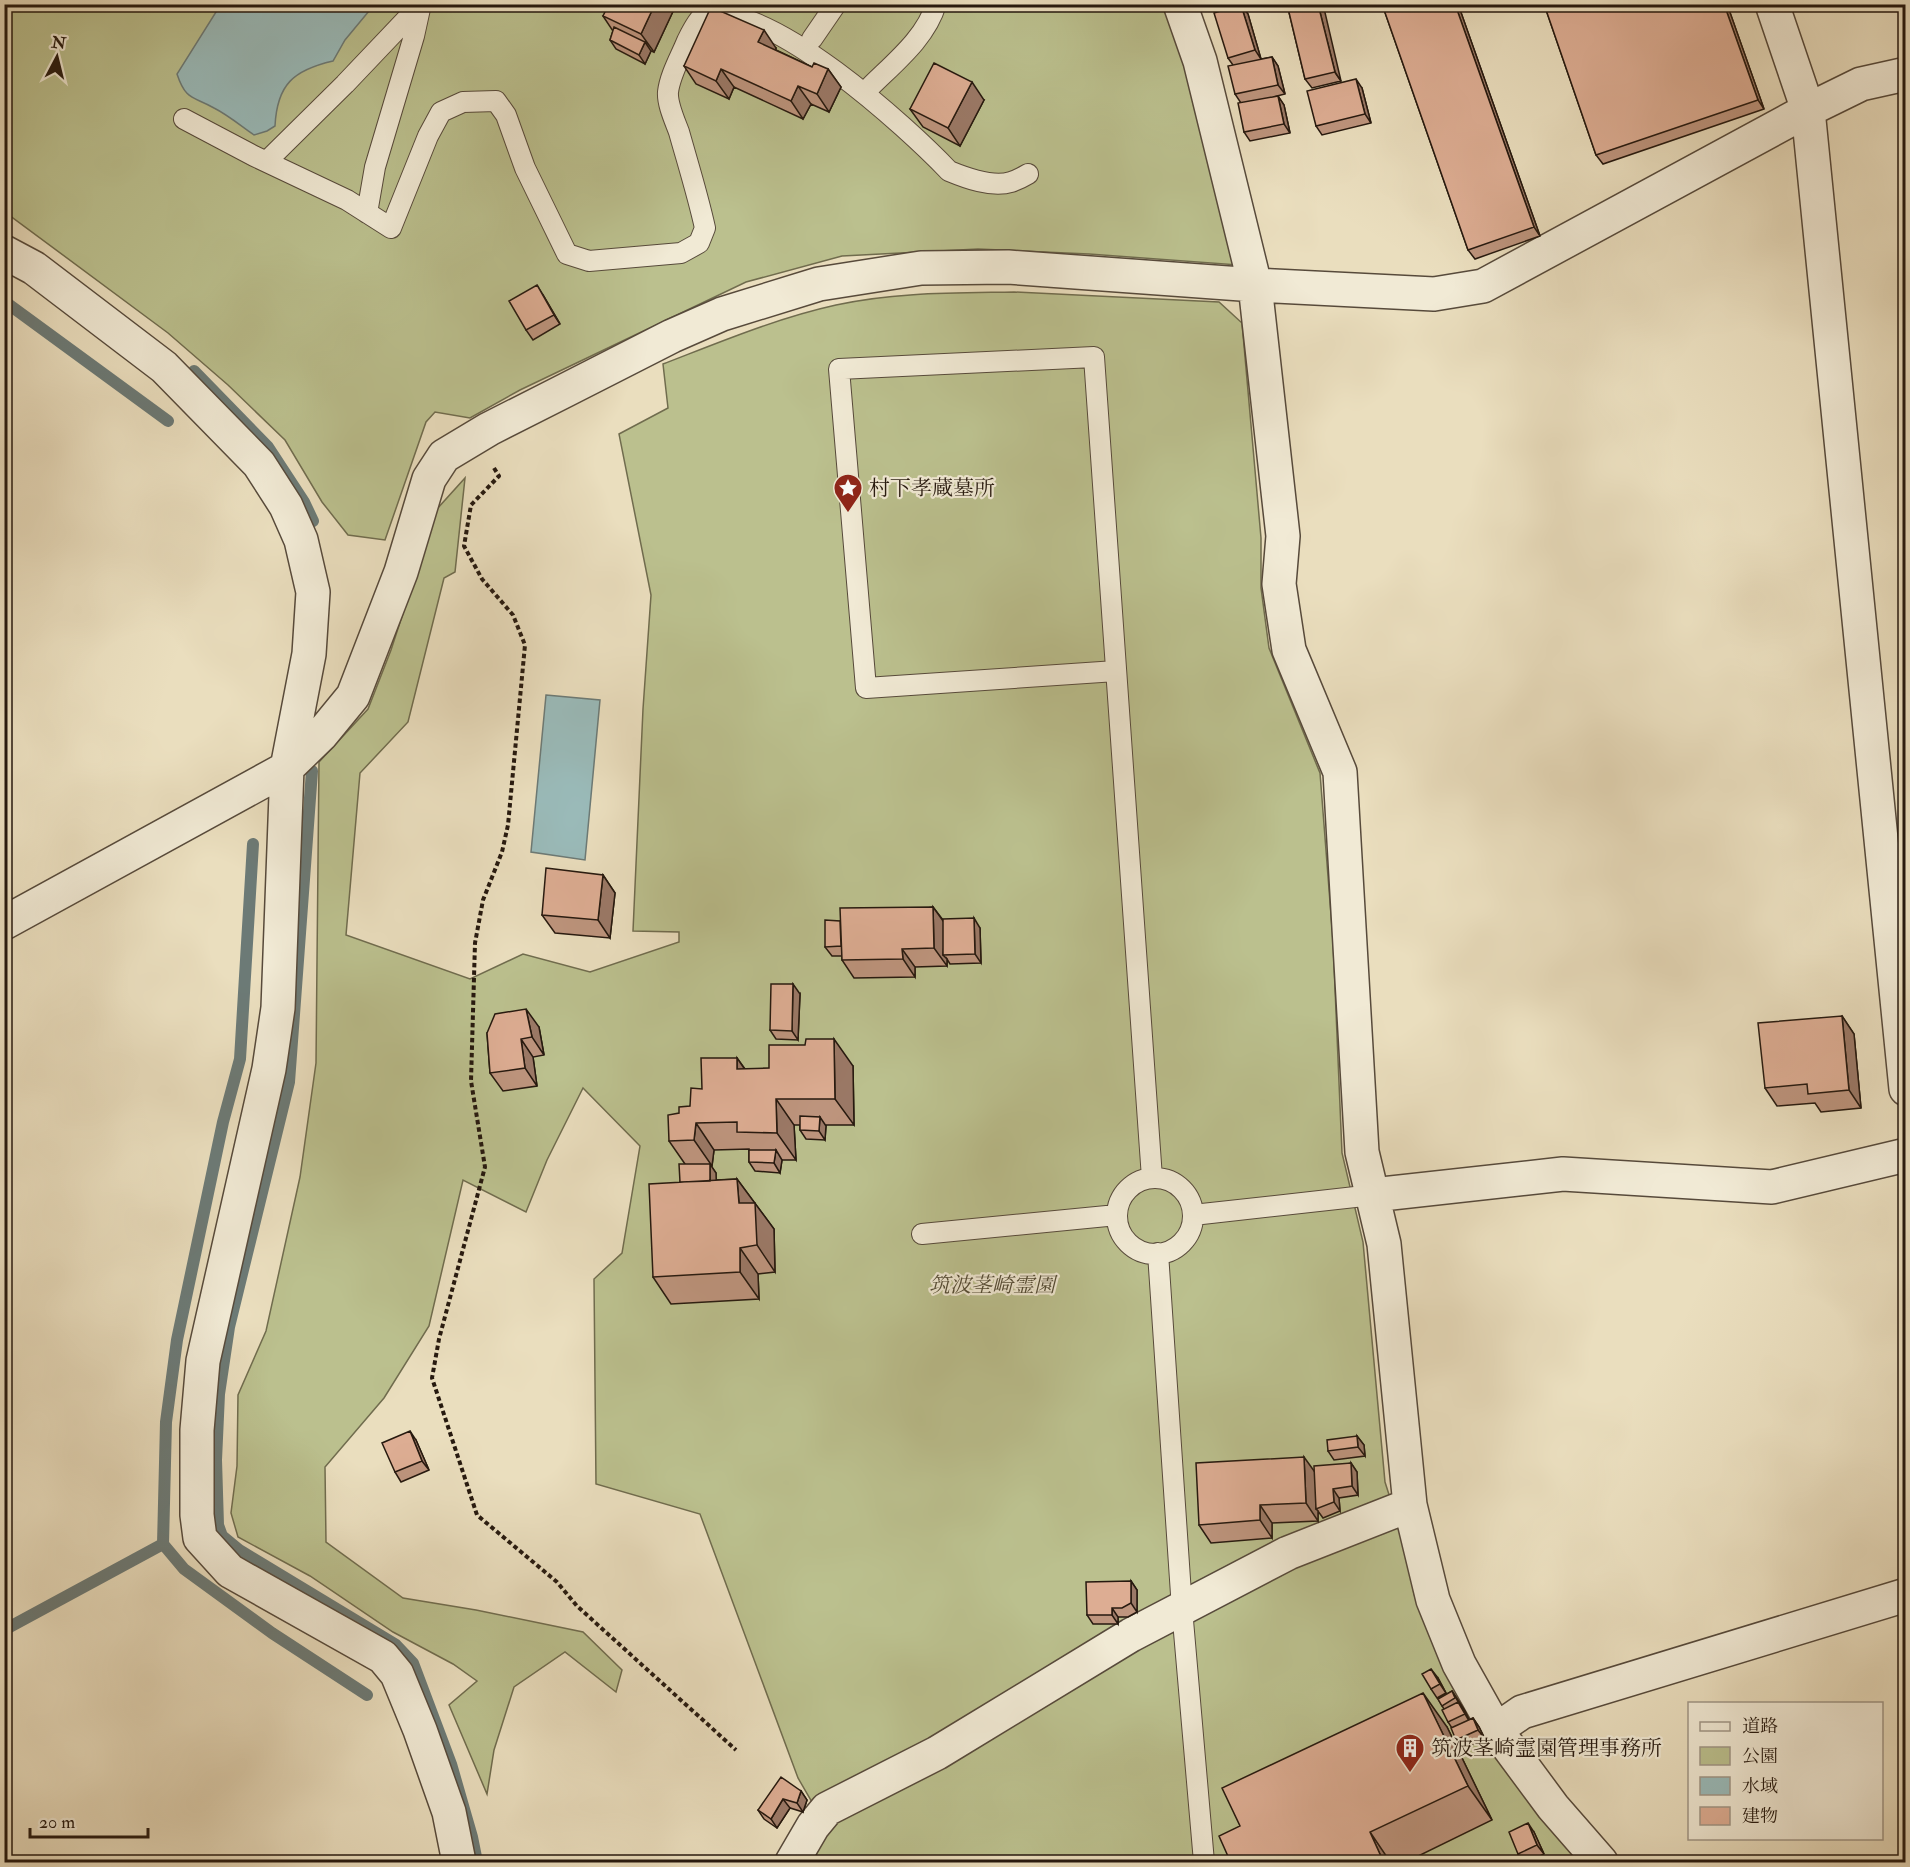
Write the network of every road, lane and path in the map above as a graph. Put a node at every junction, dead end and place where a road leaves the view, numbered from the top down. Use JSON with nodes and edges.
{"nodes":[{"id":1,"x":421,"y":4,"type":"edge"},
{"id":2,"x":836,"y":4,"type":"edge"},
{"id":3,"x":936,"y":4,"type":"edge"},
{"id":4,"x":1180,"y":4,"type":"edge"},
{"id":5,"x":1772,"y":4,"type":"edge"},
{"id":6,"x":812,"y":39,"type":"junction"},
{"id":7,"x":1905,"y":75,"type":"edge"},
{"id":8,"x":870,"y":87,"type":"junction"},
{"id":9,"x":1808,"y":110,"type":"junction"},
{"id":10,"x":184,"y":119,"type":"dead end"},
{"id":11,"x":267,"y":161,"type":"junction"},
{"id":12,"x":1028,"y":174,"type":"dead end"},
{"id":13,"x":367,"y":213,"type":"junction"},
{"id":14,"x":4,"y":252,"type":"edge"},
{"id":15,"x":1255,"y":285,"type":"junction"},
{"id":16,"x":478,"y":435,"type":"junction"},
{"id":17,"x":1116,"y":671,"type":"junction"},
{"id":18,"x":287,"y":768,"type":"junction"},
{"id":19,"x":4,"y":923,"type":"edge"},
{"id":20,"x":1905,"y":1089,"type":"edge"},
{"id":21,"x":1905,"y":1155,"type":"edge"},
{"id":22,"x":1152,"y":1178,"type":"junction"},
{"id":23,"x":1373,"y":1195,"type":"junction"},
{"id":24,"x":1117,"y":1215,"type":"junction"},
{"id":25,"x":1193,"y":1215,"type":"junction"},
{"id":26,"x":922,"y":1234,"type":"dead end"},
{"id":27,"x":1158,"y":1253,"type":"junction"},
{"id":28,"x":1410,"y":1505,"type":"junction"},
{"id":29,"x":1905,"y":1595,"type":"edge"},
{"id":30,"x":1182,"y":1609,"type":"junction"},
{"id":31,"x":1496,"y":1730,"type":"junction"},
{"id":32,"x":736,"y":1750,"type":"dead end"},
{"id":33,"x":459,"y":1863,"type":"edge"},
{"id":34,"x":792,"y":1863,"type":"edge"},
{"id":35,"x":1204,"y":1863,"type":"edge"},
{"id":36,"x":1601,"y":1863,"type":"edge"}],
"edges":[{"from":1,"to":11,"type":"lane"},
{"from":1,"to":13,"type":"lane"},
{"from":2,"to":6,"type":"lane"},
{"from":3,"to":8,"type":"lane"},
{"from":4,"to":15,"type":"street"},
{"from":5,"to":9,"type":"street"},
{"from":6,"to":8,"type":"lane"},
{"from":6,"to":13,"type":"lane"},
{"from":7,"to":9,"type":"street"},
{"from":8,"to":12,"type":"lane"},
{"from":9,"to":15,"type":"street"},
{"from":9,"to":20,"type":"street"},
{"from":10,"to":11,"type":"lane"},
{"from":11,"to":13,"type":"lane"},
{"from":14,"to":18,"type":"street"},
{"from":15,"to":16,"type":"street"},
{"from":15,"to":23,"type":"street"},
{"from":16,"to":18,"type":"street"},
{"from":16,"to":32,"type":"path"},
{"from":17,"to":17,"type":"lane"},
{"from":17,"to":22,"type":"lane"},
{"from":18,"to":19,"type":"street"},
{"from":18,"to":33,"type":"street"},
{"from":21,"to":23,"type":"street"},
{"from":22,"to":24,"type":"lane"},
{"from":22,"to":25,"type":"lane"},
{"from":23,"to":25,"type":"lane"},
{"from":23,"to":28,"type":"street"},
{"from":24,"to":26,"type":"lane"},
{"from":24,"to":27,"type":"lane"},
{"from":25,"to":27,"type":"lane"},
{"from":27,"to":30,"type":"lane"},
{"from":28,"to":30,"type":"street"},
{"from":28,"to":31,"type":"street"},
{"from":29,"to":31,"type":"street"},
{"from":30,"to":34,"type":"street"},
{"from":30,"to":35,"type":"lane"},
{"from":31,"to":36,"type":"street"}]}
